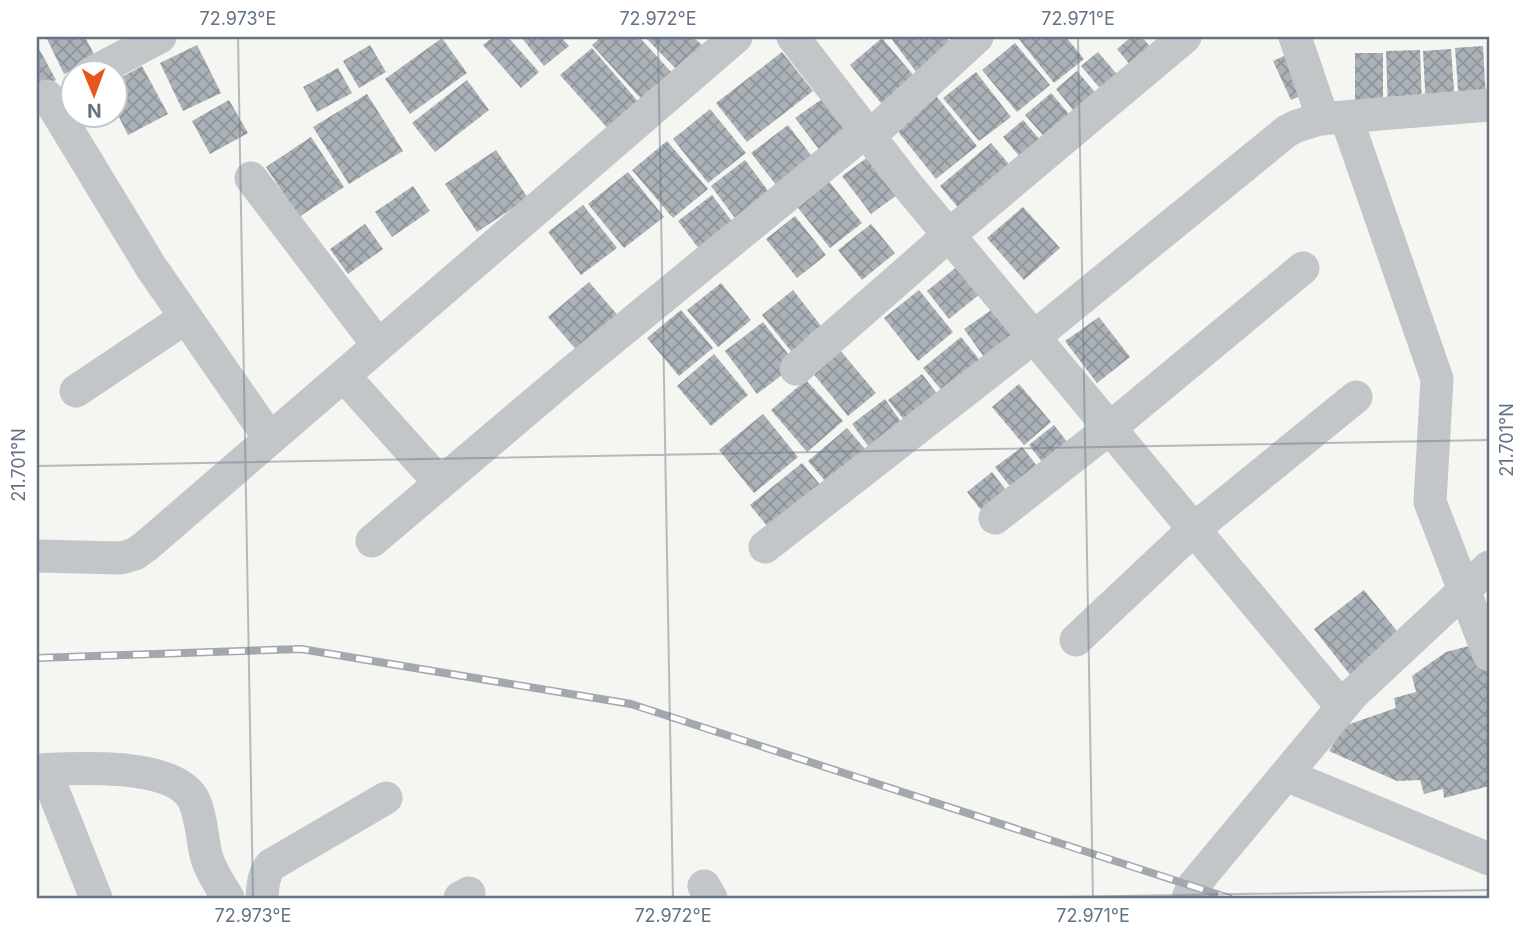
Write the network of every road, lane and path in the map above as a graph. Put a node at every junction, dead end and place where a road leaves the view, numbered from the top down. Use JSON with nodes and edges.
{"nodes":[{"id":1,"x":160,"y":37,"type":"edge"},
{"id":2,"x":736,"y":37,"type":"edge"},
{"id":3,"x":793,"y":37,"type":"edge"},
{"id":4,"x":977,"y":37,"type":"edge"},
{"id":5,"x":1185,"y":37,"type":"edge"},
{"id":6,"x":1295,"y":37,"type":"edge"},
{"id":7,"x":116,"y":60,"type":"edge"},
{"id":8,"x":53,"y":93,"type":"edge"},
{"id":9,"x":1489,"y":105,"type":"edge"},
{"id":10,"x":1335,"y":118,"type":"junction"},
{"id":11,"x":868,"y":134,"type":"junction"},
{"id":12,"x":251,"y":178,"type":"dead end"},
{"id":13,"x":949,"y":235,"type":"junction"},
{"id":14,"x":1303,"y":268,"type":"dead end"},
{"id":15,"x":185,"y":318,"type":"junction"},
{"id":16,"x":1034,"y":337,"type":"junction"},
{"id":17,"x":378,"y":345,"type":"junction"},
{"id":18,"x":796,"y":369,"type":"dead end"},
{"id":19,"x":344,"y":376,"type":"junction"},
{"id":20,"x":76,"y":391,"type":"dead end"},
{"id":21,"x":1356,"y":397,"type":"dead end"},
{"id":22,"x":1110,"y":428,"type":"junction"},
{"id":23,"x":270,"y":439,"type":"junction"},
{"id":24,"x":440,"y":483,"type":"junction"},
{"id":25,"x":995,"y":518,"type":"dead end"},
{"id":26,"x":1194,"y":528,"type":"junction"},
{"id":27,"x":372,"y":541,"type":"dead end"},
{"id":28,"x":765,"y":547,"type":"dead end"},
{"id":29,"x":37,"y":556,"type":"edge"},
{"id":30,"x":1489,"y":567,"type":"edge"},
{"id":31,"x":1464,"y":590,"type":"junction"},
{"id":32,"x":1076,"y":640,"type":"dead end"},
{"id":33,"x":1489,"y":655,"type":"edge"},
{"id":34,"x":1342,"y":707,"type":"junction"},
{"id":35,"x":41,"y":770,"type":"edge"},
{"id":36,"x":1286,"y":775,"type":"junction"},
{"id":37,"x":386,"y":798,"type":"dead end"},
{"id":38,"x":1489,"y":859,"type":"edge"},
{"id":39,"x":96,"y":898,"type":"edge"},
{"id":40,"x":228,"y":898,"type":"edge"},
{"id":41,"x":262,"y":898,"type":"edge"},
{"id":42,"x":1188,"y":898,"type":"edge"}],
"edges":[{"from":1,"to":7,"type":"street"},
{"from":2,"to":17,"type":"street"},
{"from":3,"to":11,"type":"street"},
{"from":4,"to":11,"type":"street"},
{"from":5,"to":13,"type":"street"},
{"from":6,"to":10,"type":"street"},
{"from":8,"to":15,"type":"street"},
{"from":9,"to":10,"type":"street"},
{"from":10,"to":16,"type":"street"},
{"from":10,"to":31,"type":"street"},
{"from":11,"to":13,"type":"street"},
{"from":11,"to":24,"type":"street"},
{"from":12,"to":17,"type":"street"},
{"from":13,"to":16,"type":"street"},
{"from":13,"to":18,"type":"street"},
{"from":14,"to":22,"type":"street"},
{"from":15,"to":20,"type":"street"},
{"from":15,"to":23,"type":"street"},
{"from":16,"to":22,"type":"street"},
{"from":16,"to":28,"type":"street"},
{"from":17,"to":19,"type":"street"},
{"from":19,"to":23,"type":"street"},
{"from":19,"to":24,"type":"street"},
{"from":21,"to":26,"type":"street"},
{"from":22,"to":25,"type":"street"},
{"from":22,"to":26,"type":"street"},
{"from":23,"to":29,"type":"street"},
{"from":24,"to":27,"type":"street"},
{"from":26,"to":32,"type":"street"},
{"from":26,"to":34,"type":"street"},
{"from":30,"to":31,"type":"street"},
{"from":31,"to":33,"type":"street"},
{"from":31,"to":34,"type":"street"},
{"from":34,"to":36,"type":"street"},
{"from":35,"to":39,"type":"street"},
{"from":35,"to":40,"type":"street"},
{"from":36,"to":38,"type":"street"},
{"from":36,"to":42,"type":"street"},
{"from":37,"to":41,"type":"street"}]}
